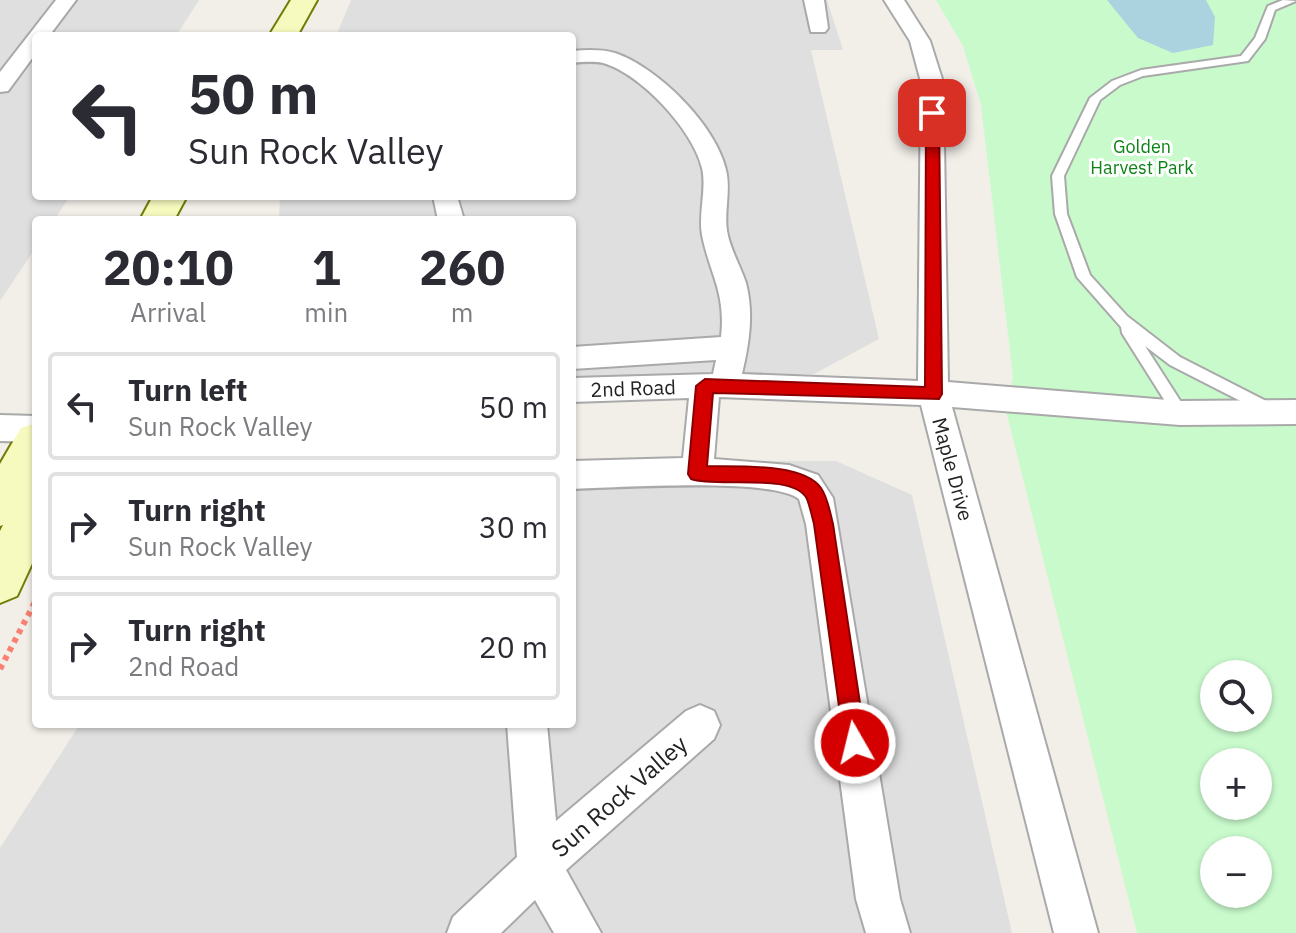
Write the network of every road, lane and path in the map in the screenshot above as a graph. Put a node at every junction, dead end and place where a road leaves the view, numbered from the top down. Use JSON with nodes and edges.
{"nodes":[{"id":1,"x":66,"y":0,"type":"edge"},
{"id":2,"x":277,"y":0,"type":"edge"},
{"id":3,"x":304,"y":0,"type":"edge"},
{"id":4,"x":814,"y":0,"type":"edge"},
{"id":5,"x":894,"y":0,"type":"edge"},
{"id":6,"x":1292,"y":0,"type":"edge"},
{"id":7,"x":818,"y":28,"type":"dead end"},
{"id":8,"x":42,"y":32,"type":"edge"},
{"id":9,"x":259,"y":32,"type":"edge"},
{"id":10,"x":285,"y":32,"type":"edge"},
{"id":11,"x":32,"y":44,"type":"edge"},
{"id":12,"x":576,"y":57,"type":"edge"},
{"id":13,"x":0,"y":86,"type":"edge"},
{"id":14,"x":1122,"y":320,"type":"junction"},
{"id":15,"x":734,"y":346,"type":"junction"},
{"id":16,"x":576,"y":358,"type":"edge"},
{"id":17,"x":715,"y":385,"type":"junction"},
{"id":18,"x":576,"y":390,"type":"edge"},
{"id":19,"x":933,"y":394,"type":"junction"},
{"id":20,"x":1180,"y":413,"type":"junction"},
{"id":21,"x":1287,"y":413,"type":"edge"},
{"id":22,"x":0,"y":428,"type":"edge"},
{"id":23,"x":32,"y":429,"type":"edge"},
{"id":24,"x":32,"y":448,"type":"edge"},
{"id":25,"x":697,"y":474,"type":"junction"},
{"id":26,"x":576,"y":475,"type":"edge"},
{"id":27,"x":0,"y":506,"type":"edge"},
{"id":28,"x":32,"y":514,"type":"edge"},
{"id":29,"x":0,"y":580,"type":"edge"},
{"id":30,"x":32,"y":608,"type":"edge"},
{"id":31,"x":0,"y":669,"type":"edge"},
{"id":32,"x":700,"y":725,"type":"dead end"},
{"id":33,"x":527,"y":728,"type":"edge"},
{"id":34,"x":539,"y":867,"type":"junction"},
{"id":35,"x":469,"y":933,"type":"edge"},
{"id":36,"x":579,"y":933,"type":"edge"},
{"id":37,"x":888,"y":933,"type":"edge"},
{"id":38,"x":1076,"y":933,"type":"edge"}],
"edges":[{"from":1,"to":8,"type":"street"},
{"from":2,"to":9,"type":"main road"},
{"from":3,"to":10,"type":"main road"},
{"from":4,"to":7,"type":"street"},
{"from":5,"to":19,"type":"street","name":"Maple Drive"},
{"from":6,"to":14,"type":"lane"},
{"from":11,"to":13,"type":"street"},
{"from":12,"to":15,"type":"street"},
{"from":14,"to":20,"type":"lane"},
{"from":14,"to":21,"type":"lane"},
{"from":15,"to":16,"type":"street"},
{"from":15,"to":17,"type":"street"},
{"from":17,"to":18,"type":"street","name":"2nd Road"},
{"from":17,"to":19,"type":"street","name":"2nd Road"},
{"from":17,"to":25,"type":"street"},
{"from":19,"to":20,"type":"street","name":"2nd Road"},
{"from":19,"to":38,"type":"street","name":"Maple Drive"},
{"from":20,"to":21,"type":"street","name":"2nd Road"},
{"from":22,"to":23,"type":"street"},
{"from":24,"to":27,"type":"main road"},
{"from":25,"to":26,"type":"street"},
{"from":25,"to":37,"type":"street"},
{"from":28,"to":29,"type":"main road"},
{"from":30,"to":31,"type":"path"},
{"from":32,"to":34,"type":"street","name":"Sun Rock Valley"},
{"from":33,"to":34,"type":"street","name":"Sun Rock Valley"},
{"from":34,"to":35,"type":"street","name":"Sun Rock Valley"},
{"from":34,"to":36,"type":"street","name":"Sun Rock Valley"}]}
